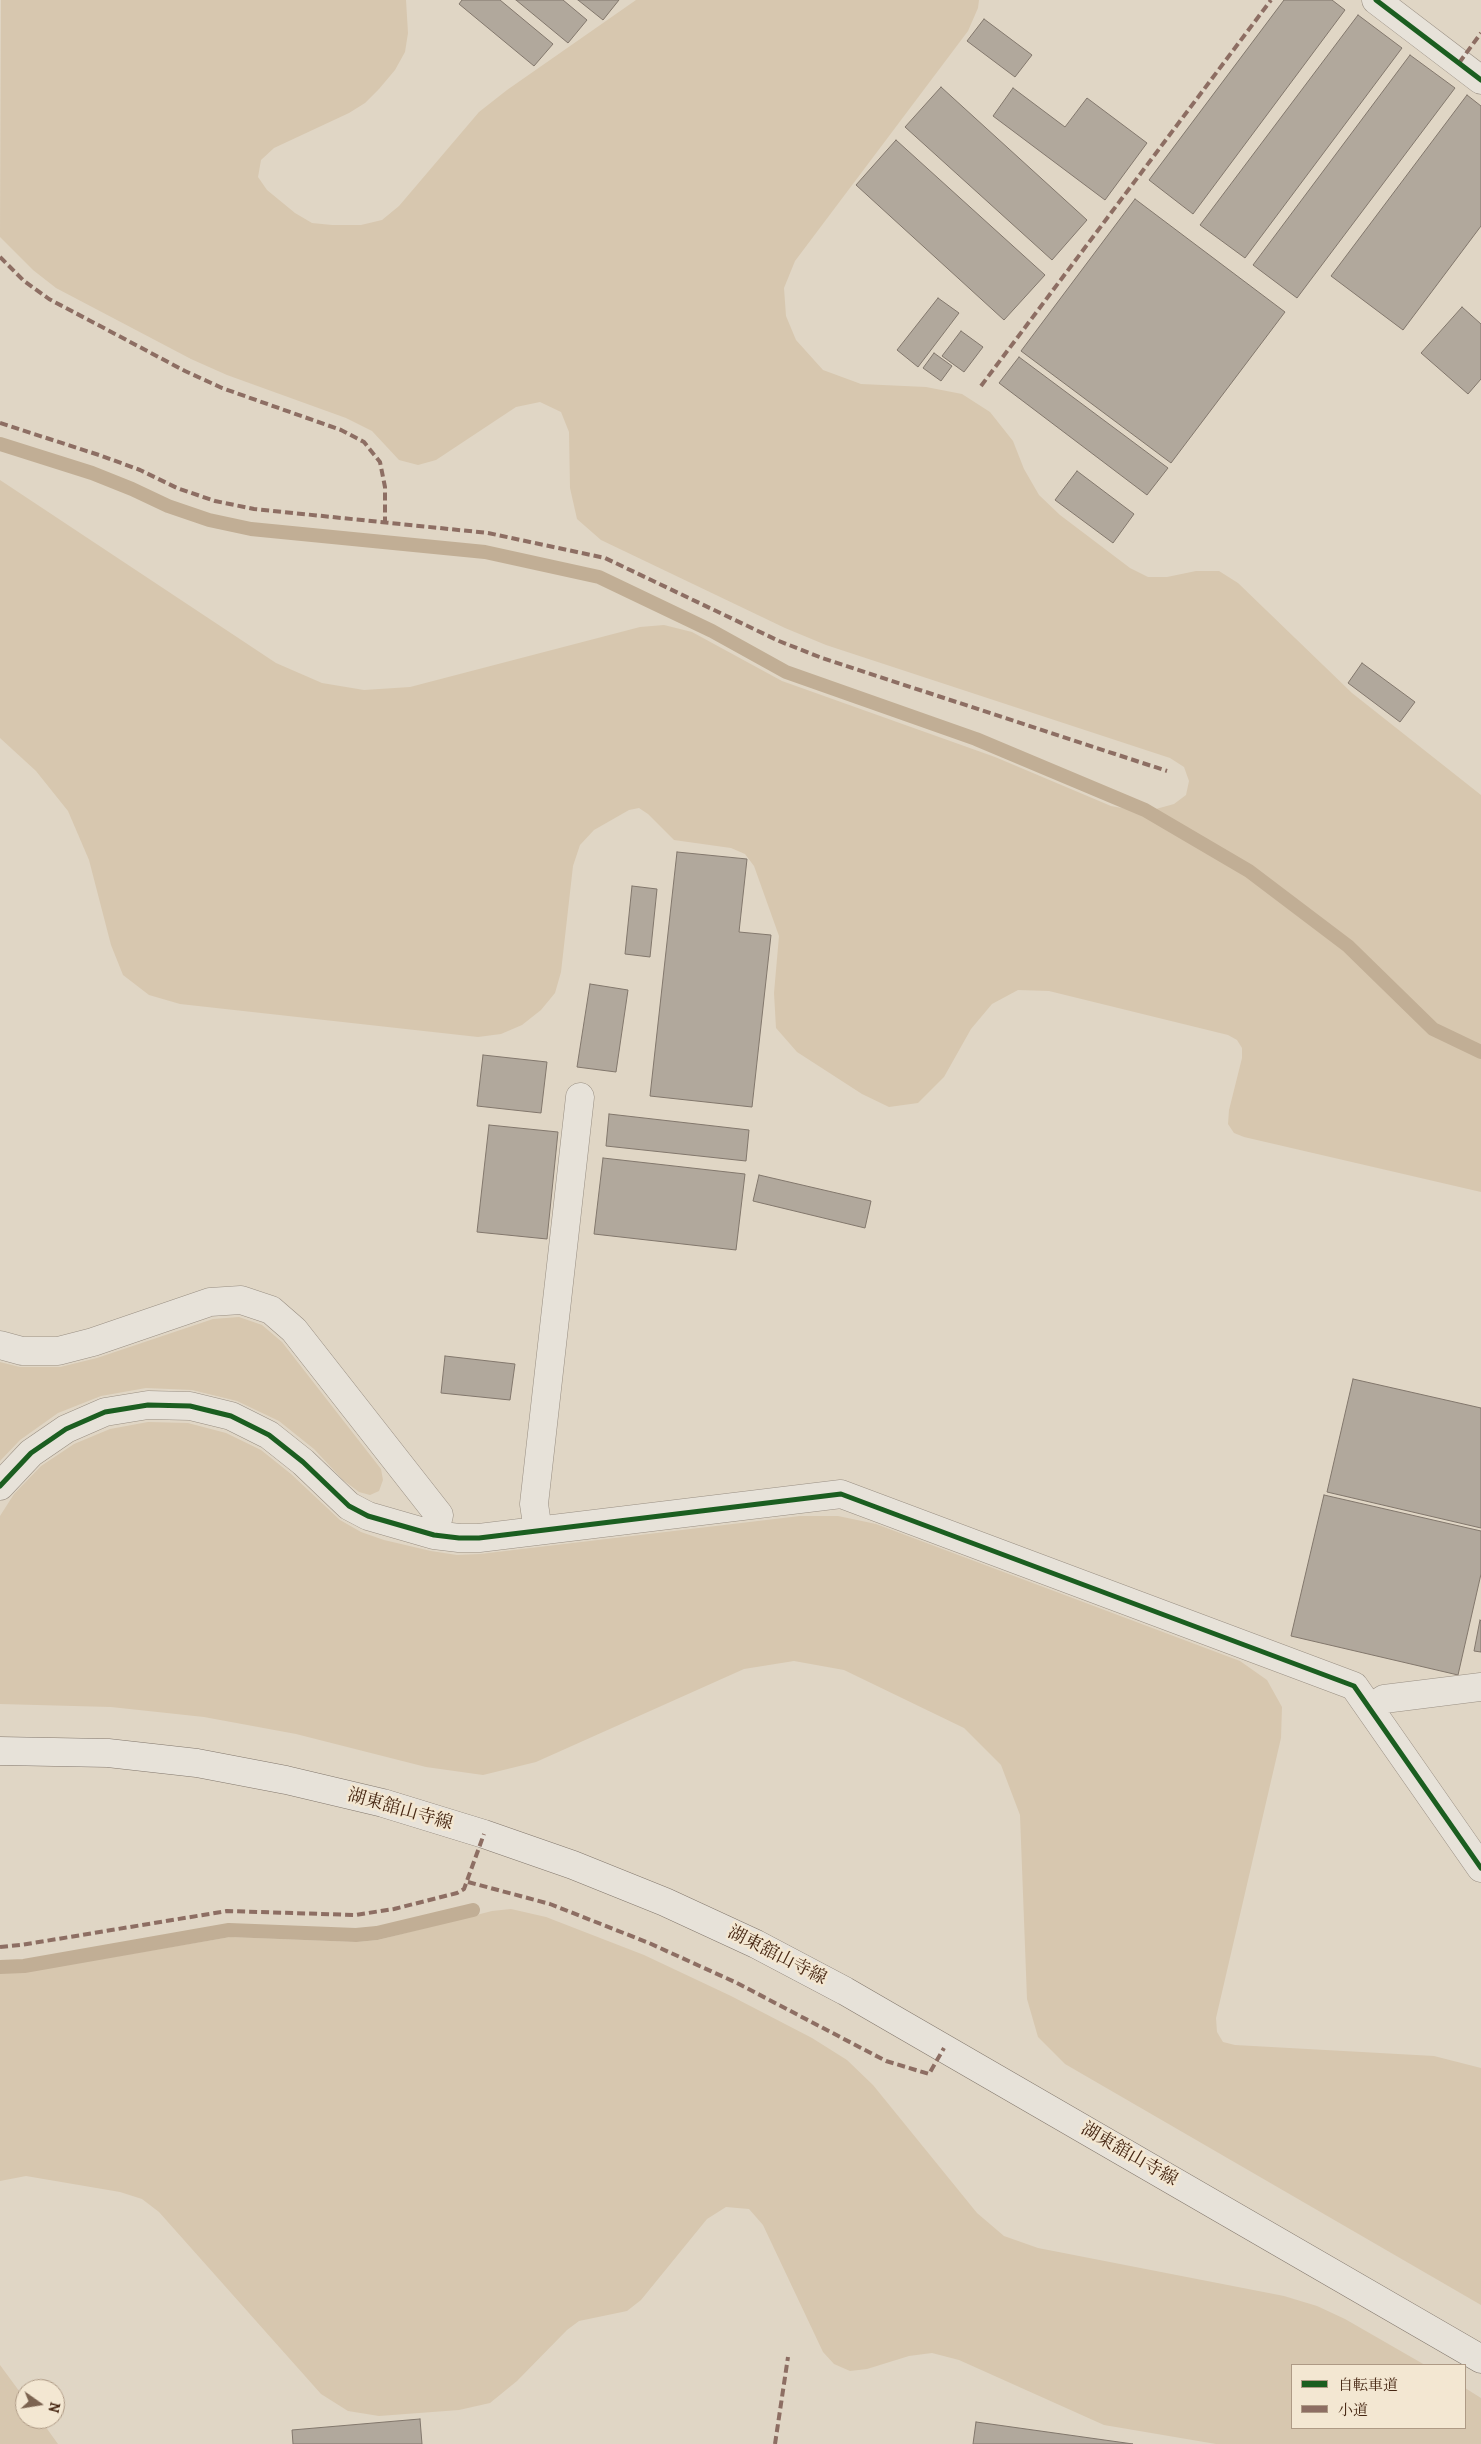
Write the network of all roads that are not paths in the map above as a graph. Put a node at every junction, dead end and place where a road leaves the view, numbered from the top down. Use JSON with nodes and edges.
{"nodes":[{"id":1,"x":1376,"y":0,"type":"edge"},
{"id":2,"x":1481,"y":80,"type":"edge"},
{"id":3,"x":580,"y":1097,"type":"dead end"},
{"id":4,"x":0,"y":1345,"type":"edge"},
{"id":5,"x":0,"y":1486,"type":"edge"},
{"id":6,"x":538,"y":1531,"type":"junction"},
{"id":7,"x":434,"y":1535,"type":"junction"},
{"id":8,"x":1481,"y":1687,"type":"edge"},
{"id":9,"x":1370,"y":1708,"type":"junction"},
{"id":10,"x":0,"y":1751,"type":"edge"},
{"id":11,"x":1481,"y":1868,"type":"edge"},
{"id":12,"x":1481,"y":2359,"type":"edge"}],
"edges":[{"from":1,"to":2,"type":"street"},
{"from":3,"to":6,"type":"street"},
{"from":4,"to":7,"type":"street"},
{"from":5,"to":7,"type":"street"},
{"from":6,"to":7,"type":"street"},
{"from":6,"to":9,"type":"street"},
{"from":8,"to":9,"type":"street"},
{"from":9,"to":11,"type":"street"},
{"from":10,"to":12,"type":"street","name":"湖東舘山寺線"}]}
